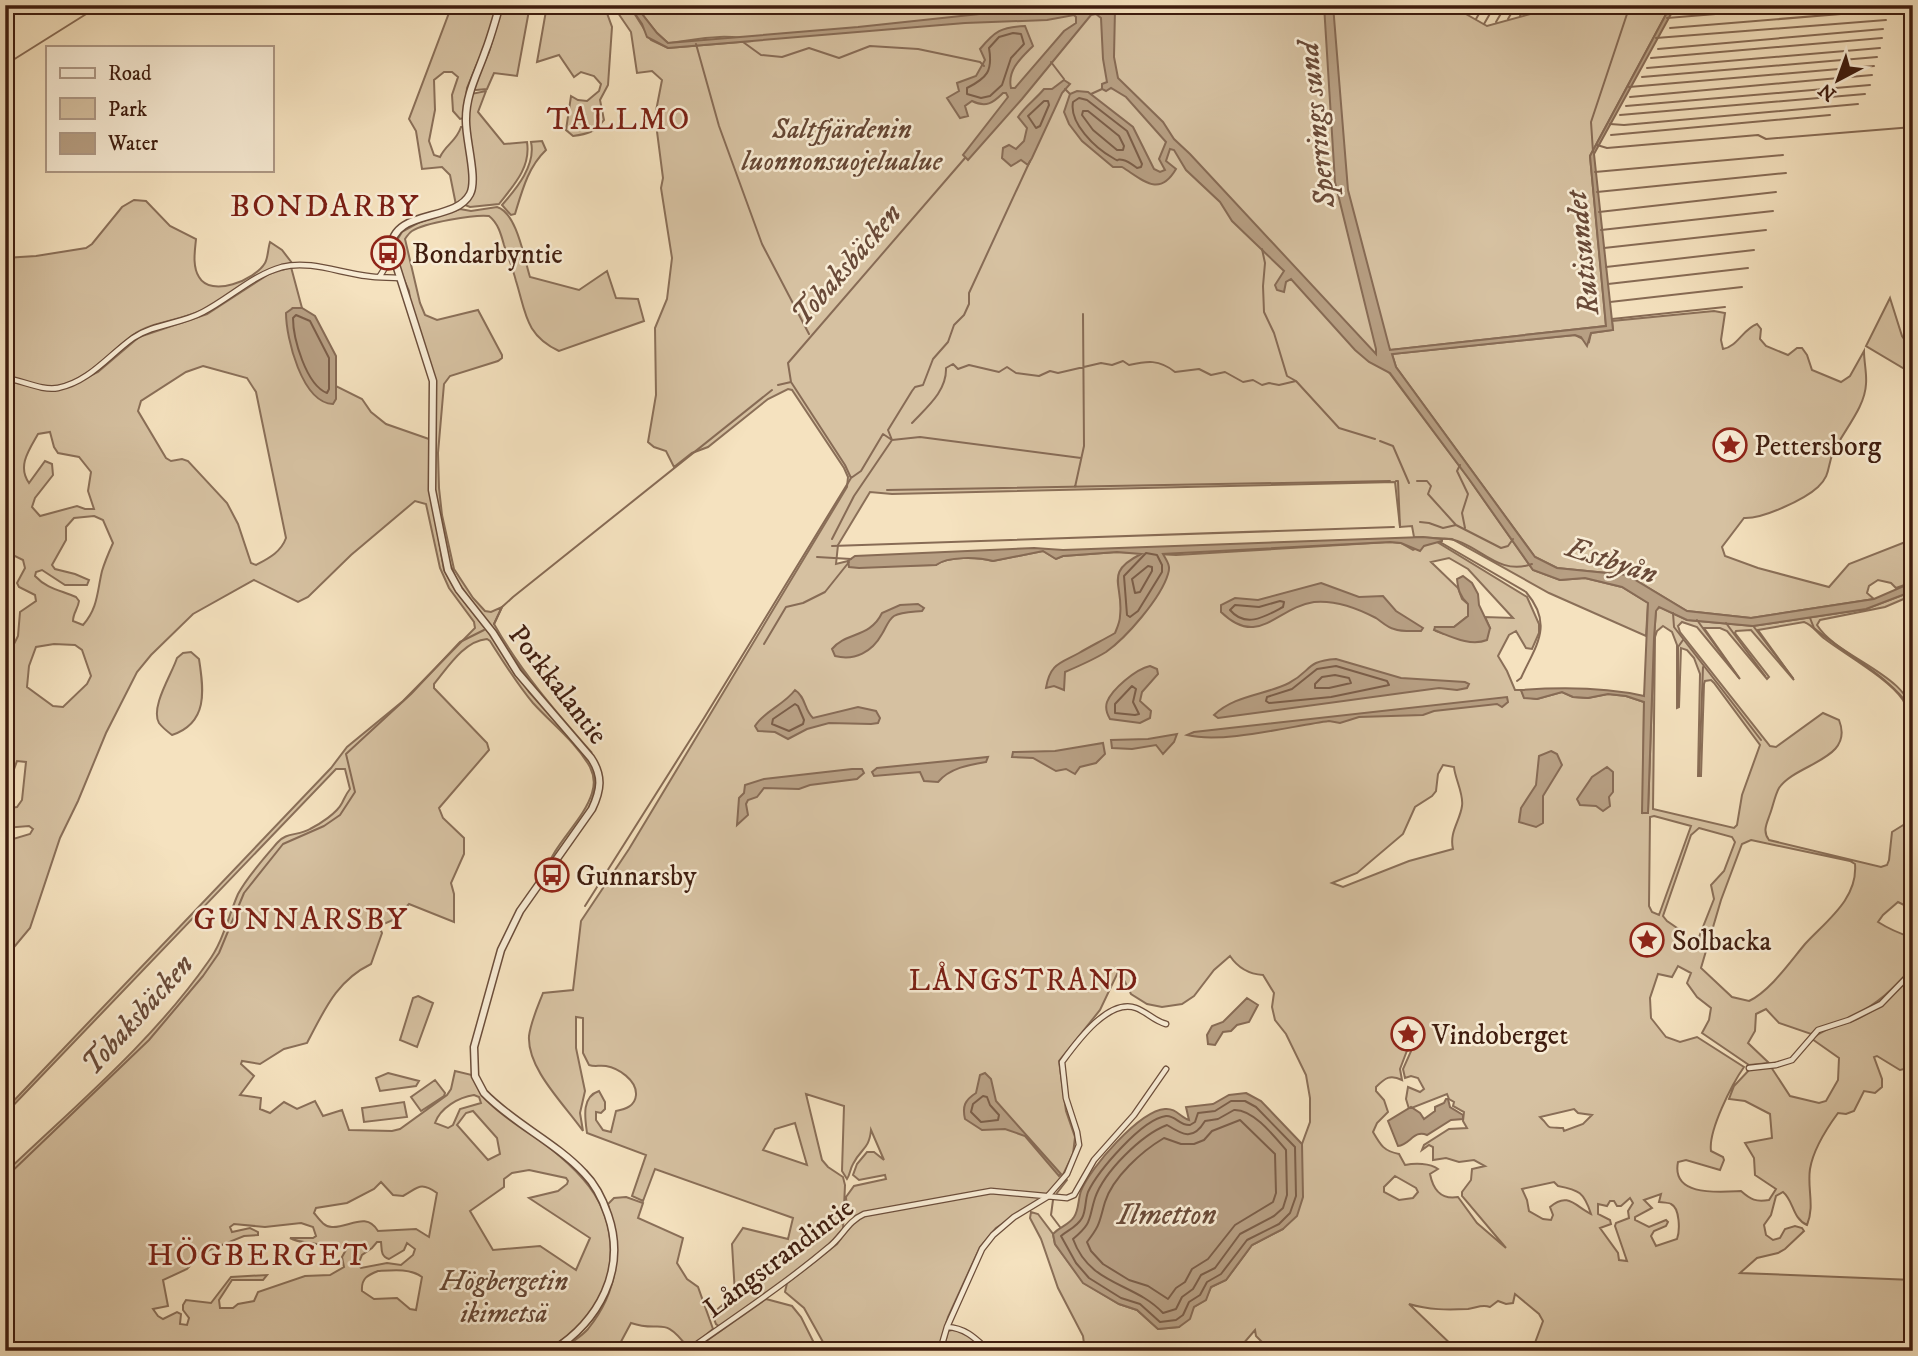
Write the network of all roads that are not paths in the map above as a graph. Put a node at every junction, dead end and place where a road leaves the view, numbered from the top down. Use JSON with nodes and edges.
{"nodes":[{"id":1,"x":500,"y":5,"type":"edge"},
{"id":2,"x":392,"y":256,"type":"junction"},
{"id":3,"x":379,"y":277,"type":"junction"},
{"id":4,"x":399,"y":278,"type":"junction"},
{"id":5,"x":5,"y":378,"type":"edge"},
{"id":6,"x":1913,"y":971,"type":"edge"},
{"id":7,"x":1166,"y":1024,"type":"dead end"},
{"id":8,"x":1749,"y":1068,"type":"dead end"},
{"id":9,"x":1166,"y":1069,"type":"dead end"},
{"id":10,"x":1047,"y":1197,"type":"junction"},
{"id":11,"x":947,"y":1327,"type":"junction"},
{"id":12,"x":553,"y":1351,"type":"edge"},
{"id":13,"x":687,"y":1351,"type":"edge"},
{"id":14,"x":940,"y":1351,"type":"edge"},
{"id":15,"x":989,"y":1351,"type":"edge"}],
"edges":[{"from":1,"to":2,"type":"street"},
{"from":2,"to":3,"type":"street"},
{"from":2,"to":4,"type":"street","name":"Porkkalantie"},
{"from":3,"to":4,"type":"street"},
{"from":3,"to":5,"type":"street"},
{"from":4,"to":12,"type":"street","name":"Porkkalantie"},
{"from":6,"to":8,"type":"street"},
{"from":7,"to":10,"type":"street"},
{"from":9,"to":10,"type":"street","name":"Långstrandintie"},
{"from":10,"to":11,"type":"street"},
{"from":10,"to":13,"type":"street","name":"Långstrandintie"},
{"from":11,"to":14,"type":"street"},
{"from":11,"to":15,"type":"street"}]}
